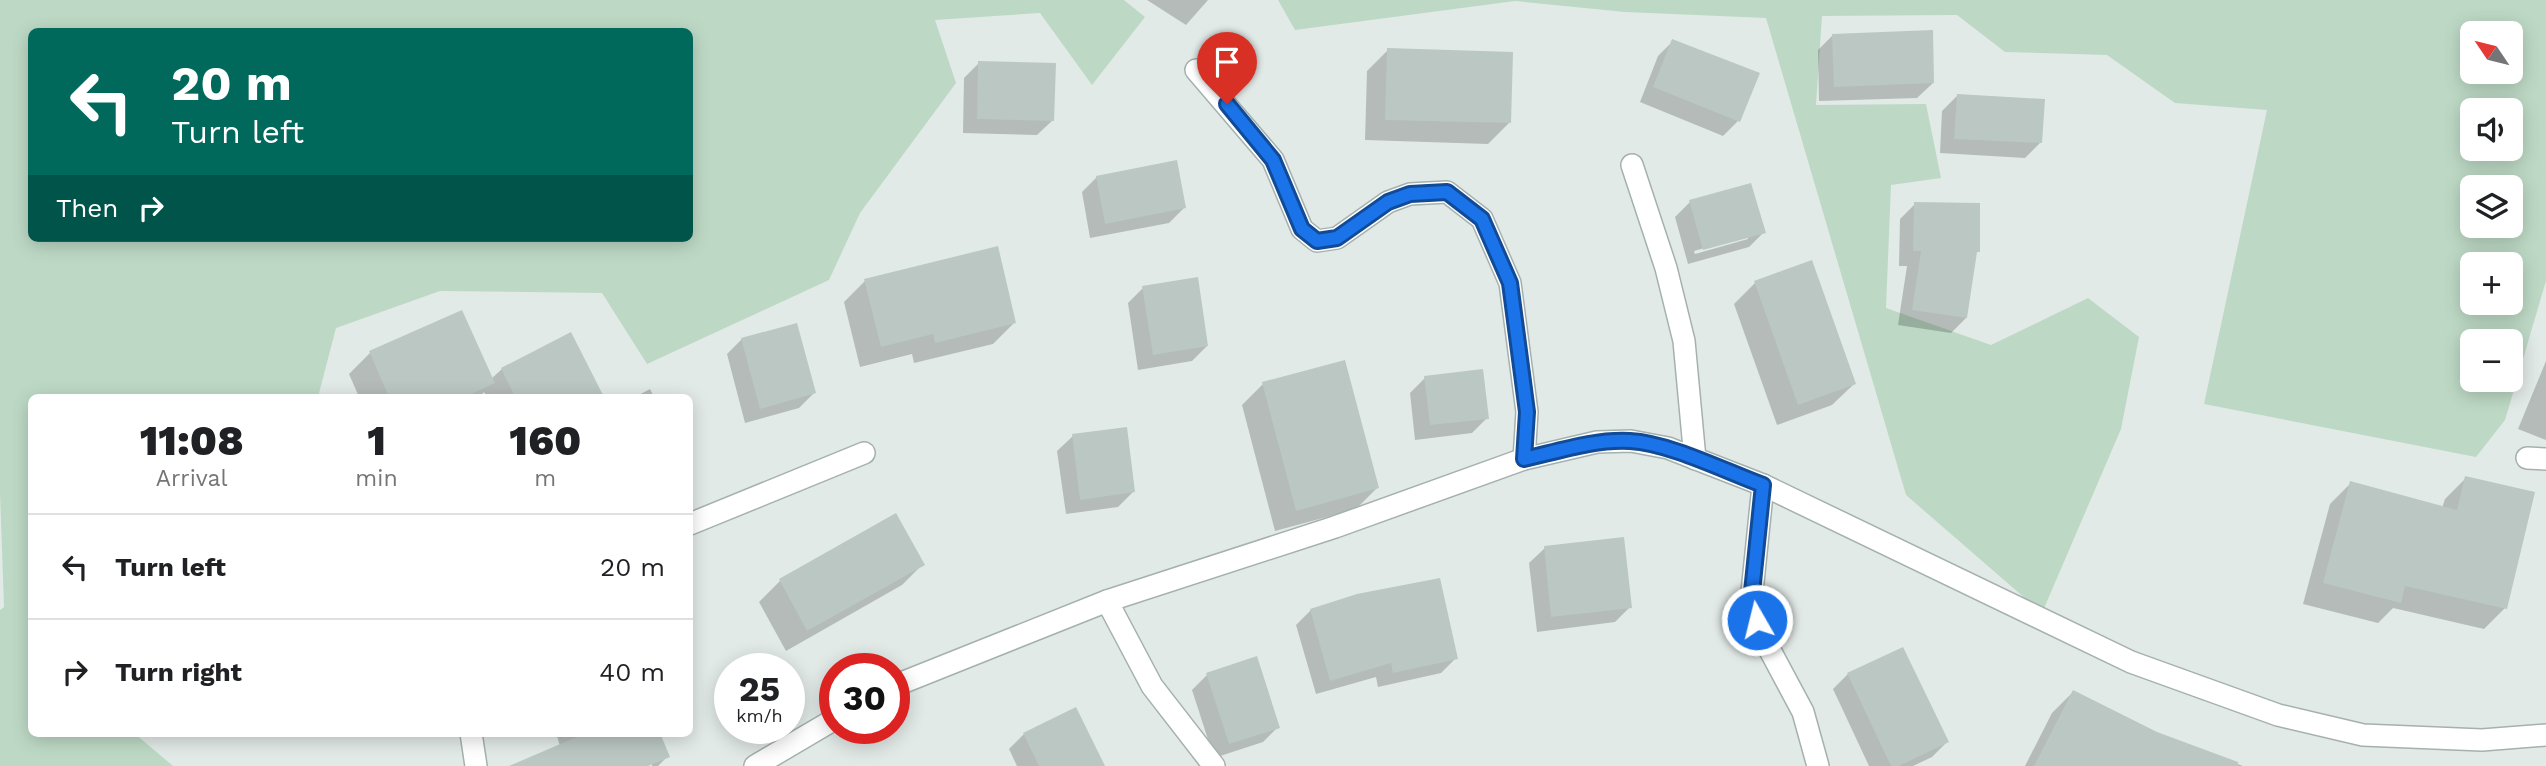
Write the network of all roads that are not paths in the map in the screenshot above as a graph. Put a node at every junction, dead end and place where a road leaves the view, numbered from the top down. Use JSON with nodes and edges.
{"nodes":[{"id":1,"x":1196,"y":70,"type":"dead end"},
{"id":2,"x":1632,"y":165,"type":"dead end"},
{"id":3,"x":864,"y":453,"type":"dead end"},
{"id":4,"x":1524,"y":459,"type":"junction"},
{"id":5,"x":1695,"y":459,"type":"junction"},
{"id":6,"x":1763,"y":485,"type":"junction"},
{"id":7,"x":693,"y":523,"type":"edge"},
{"id":8,"x":1107,"y":601,"type":"junction"},
{"id":9,"x":910,"y":680,"type":"edge"},
{"id":10,"x":819,"y":728,"type":"edge"},
{"id":11,"x":2546,"y":735,"type":"edge"},
{"id":12,"x":472,"y":737,"type":"edge"},
{"id":13,"x":476,"y":766,"type":"edge"},
{"id":14,"x":755,"y":766,"type":"edge"},
{"id":15,"x":1214,"y":766,"type":"edge"},
{"id":16,"x":1818,"y":766,"type":"edge"}],
"edges":[{"from":1,"to":4,"type":"street"},
{"from":2,"to":5,"type":"street"},
{"from":3,"to":7,"type":"street"},
{"from":4,"to":5,"type":"street"},
{"from":4,"to":8,"type":"street"},
{"from":5,"to":6,"type":"street"},
{"from":6,"to":11,"type":"street"},
{"from":6,"to":16,"type":"street"},
{"from":8,"to":9,"type":"street"},
{"from":8,"to":15,"type":"street"},
{"from":10,"to":14,"type":"street"},
{"from":12,"to":13,"type":"street"}]}
